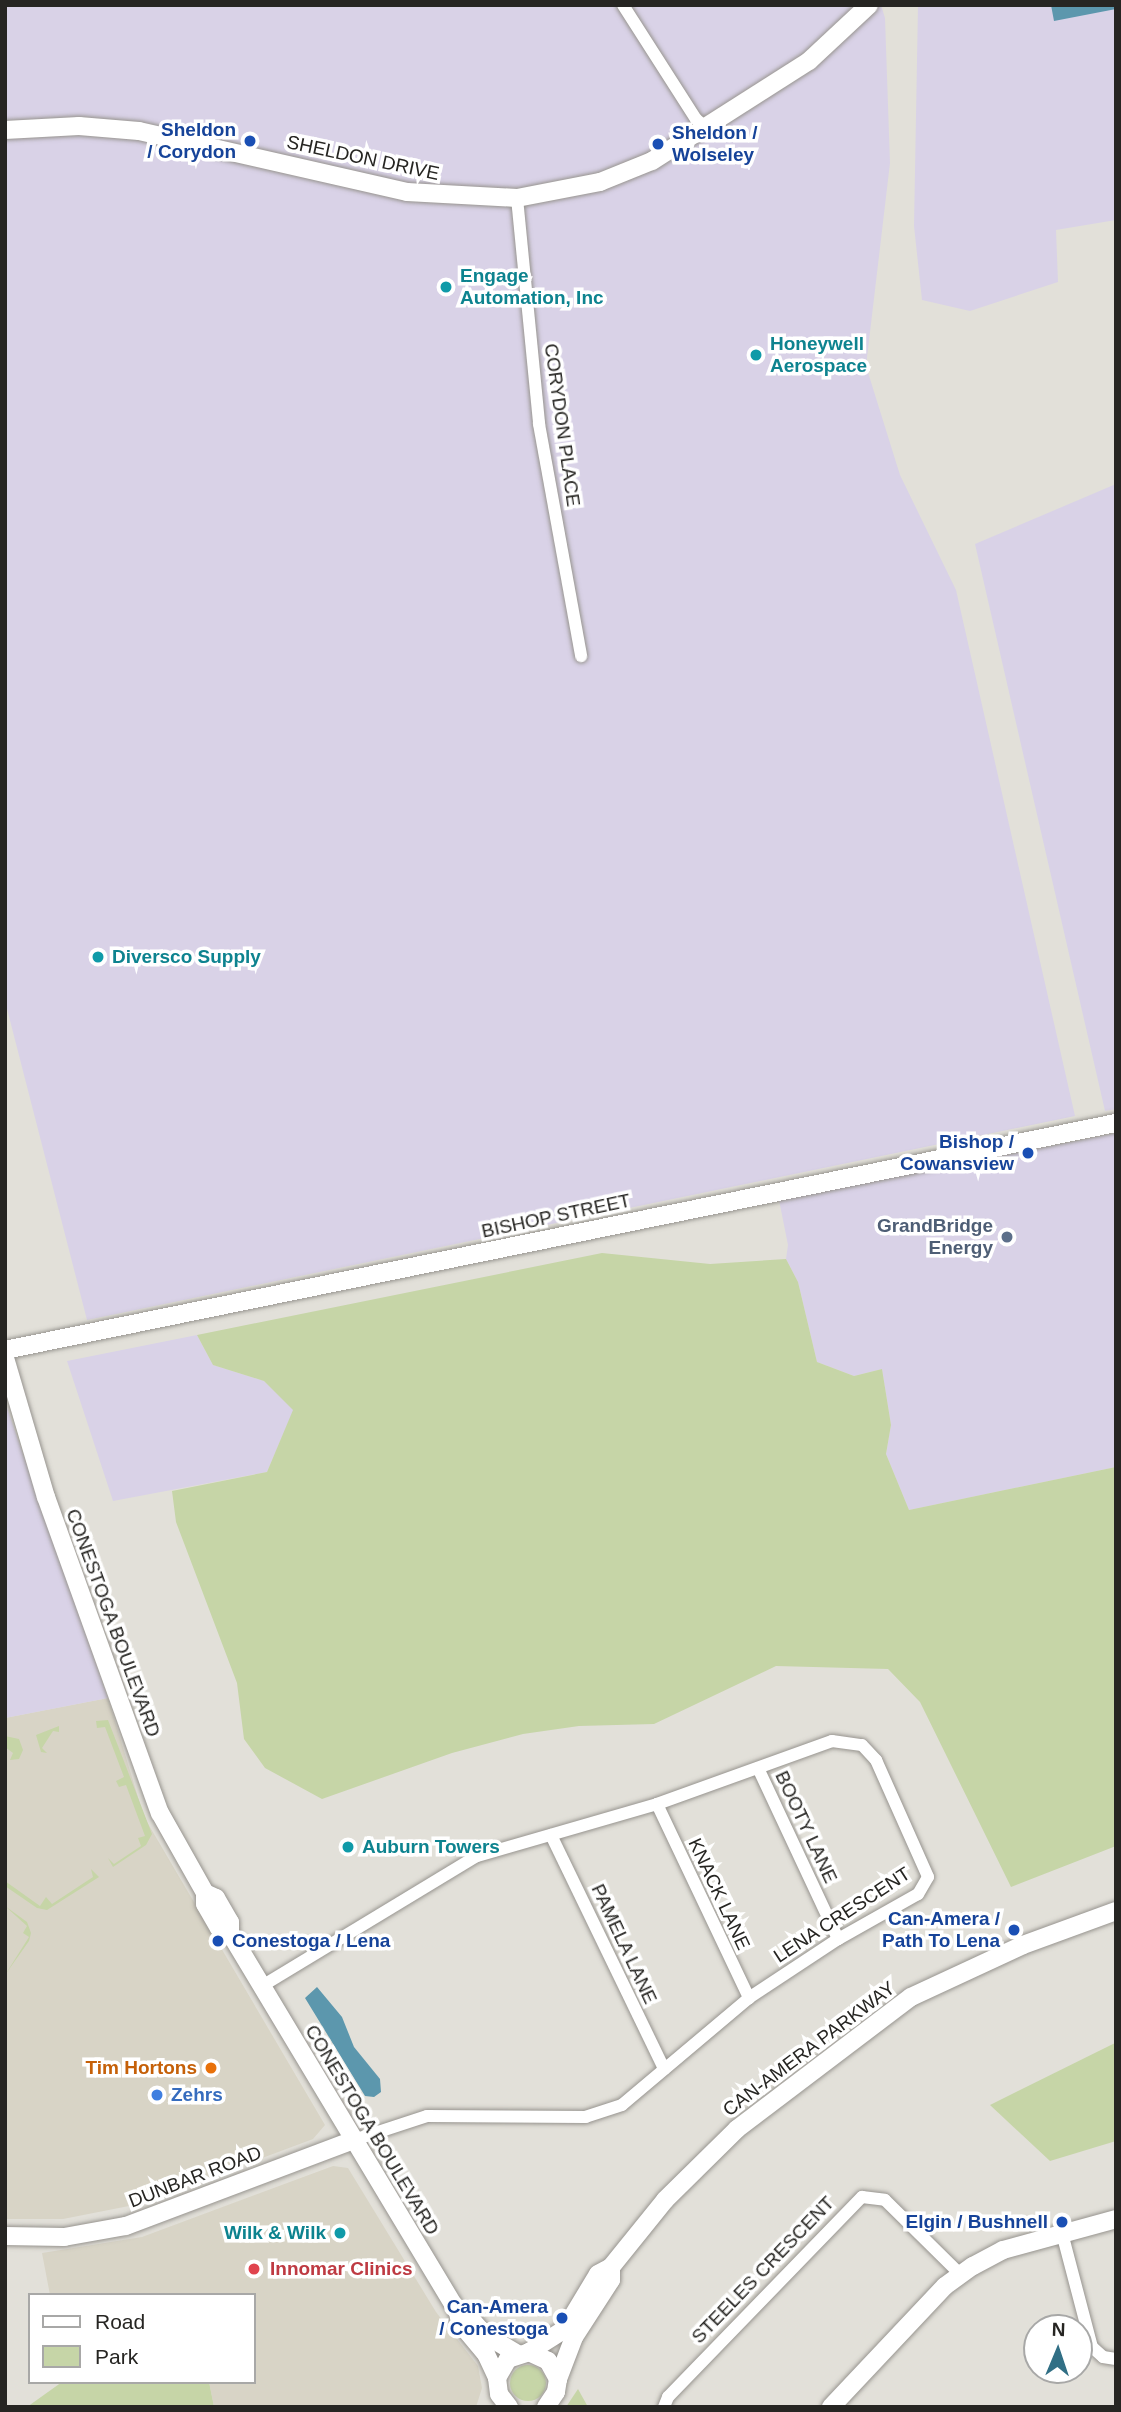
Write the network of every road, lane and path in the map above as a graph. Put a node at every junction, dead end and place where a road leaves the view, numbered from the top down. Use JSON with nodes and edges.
{"nodes":[{"id":1,"x":623,"y":5,"type":"edge"},
{"id":2,"x":869,"y":5,"type":"edge"},
{"id":3,"x":707,"y":129,"type":"junction"},
{"id":4,"x":5,"y":130,"type":"edge"},
{"id":5,"x":517,"y":198,"type":"junction"},
{"id":6,"x":581,"y":656,"type":"dead end"},
{"id":7,"x":1116,"y":1123,"type":"edge"},
{"id":8,"x":5,"y":1350,"type":"edge"},
{"id":9,"x":5,"y":1358,"type":"edge"},
{"id":10,"x":758,"y":1768,"type":"junction"},
{"id":11,"x":657,"y":1804,"type":"junction"},
{"id":12,"x":551,"y":1835,"type":"junction"},
{"id":13,"x":1116,"y":1911,"type":"edge"},
{"id":14,"x":838,"y":1938,"type":"junction"},
{"id":15,"x":262,"y":1986,"type":"junction"},
{"id":16,"x":749,"y":1998,"type":"junction"},
{"id":17,"x":664,"y":2069,"type":"junction"},
{"id":18,"x":354,"y":2140,"type":"junction"},
{"id":19,"x":1116,"y":2219,"type":"edge"},
{"id":20,"x":1062,"y":2233,"type":"junction"},
{"id":21,"x":5,"y":2236,"type":"edge"},
{"id":22,"x":611,"y":2267,"type":"junction"},
{"id":23,"x":960,"y":2274,"type":"junction"},
{"id":24,"x":458,"y":2312,"type":"junction"},
{"id":25,"x":523,"y":2353,"type":"junction"},
{"id":26,"x":1116,"y":2359,"type":"edge"},
{"id":27,"x":558,"y":2379,"type":"junction"},
{"id":28,"x":497,"y":2382,"type":"junction"},
{"id":29,"x":490,"y":2407,"type":"edge"},
{"id":30,"x":509,"y":2407,"type":"edge"},
{"id":31,"x":546,"y":2407,"type":"edge"},
{"id":32,"x":664,"y":2407,"type":"edge"},
{"id":33,"x":831,"y":2407,"type":"edge"}],
"edges":[{"from":1,"to":3,"type":"street"},
{"from":2,"to":3,"type":"street","name":"SHELDON DRIVE"},
{"from":3,"to":5,"type":"street","name":"SHELDON DRIVE"},
{"from":4,"to":5,"type":"street","name":"SHELDON DRIVE"},
{"from":5,"to":6,"type":"street","name":"CORYDON PLACE"},
{"from":7,"to":8,"type":"street","name":"BISHOP STREET"},
{"from":9,"to":15,"type":"street","name":"CONESTOGA BOULEVARD"},
{"from":10,"to":11,"type":"street","name":"LENA CRESCENT"},
{"from":10,"to":14,"type":"street","name":"BOOTY LANE"},
{"from":10,"to":14,"type":"street","name":"LENA CRESCENT"},
{"from":11,"to":12,"type":"street","name":"LENA CRESCENT"},
{"from":11,"to":16,"type":"street","name":"KNACK LANE"},
{"from":12,"to":15,"type":"street","name":"LENA CRESCENT"},
{"from":12,"to":17,"type":"street","name":"PAMELA LANE"},
{"from":13,"to":22,"type":"street","name":"CAN-AMERA PARKWAY"},
{"from":14,"to":16,"type":"street","name":"LENA CRESCENT"},
{"from":15,"to":18,"type":"street","name":"CONESTOGA BOULEVARD"},
{"from":16,"to":17,"type":"street","name":"LENA CRESCENT"},
{"from":17,"to":18,"type":"street","name":"LENA CRESCENT"},
{"from":18,"to":21,"type":"street","name":"DUNBAR ROAD"},
{"from":18,"to":24,"type":"street","name":"CONESTOGA BOULEVARD"},
{"from":19,"to":20,"type":"street"},
{"from":20,"to":23,"type":"street"},
{"from":20,"to":26,"type":"street"},
{"from":22,"to":25,"type":"street","name":"CAN-AMERA PARKWAY"},
{"from":22,"to":27,"type":"street","name":"CAN-AMERA PARKWAY"},
{"from":23,"to":32,"type":"street","name":"STEELES CRESCENT"},
{"from":23,"to":33,"type":"street"},
{"from":24,"to":25,"type":"street","name":"CONESTOGA BOULEVARD"},
{"from":24,"to":28,"type":"street","name":"CONESTOGA BOULEVARD"},
{"from":25,"to":27,"type":"street","name":"CONESTOGA BOULEVARD"},
{"from":25,"to":28,"type":"street","name":"CAN-AMERA PARKWAY"},
{"from":27,"to":31,"type":"street","name":"CAN-AMERA PARKWAY"},
{"from":28,"to":29,"type":"street"},
{"from":28,"to":30,"type":"street","name":"CONESTOGA BOULEVARD"}]}
